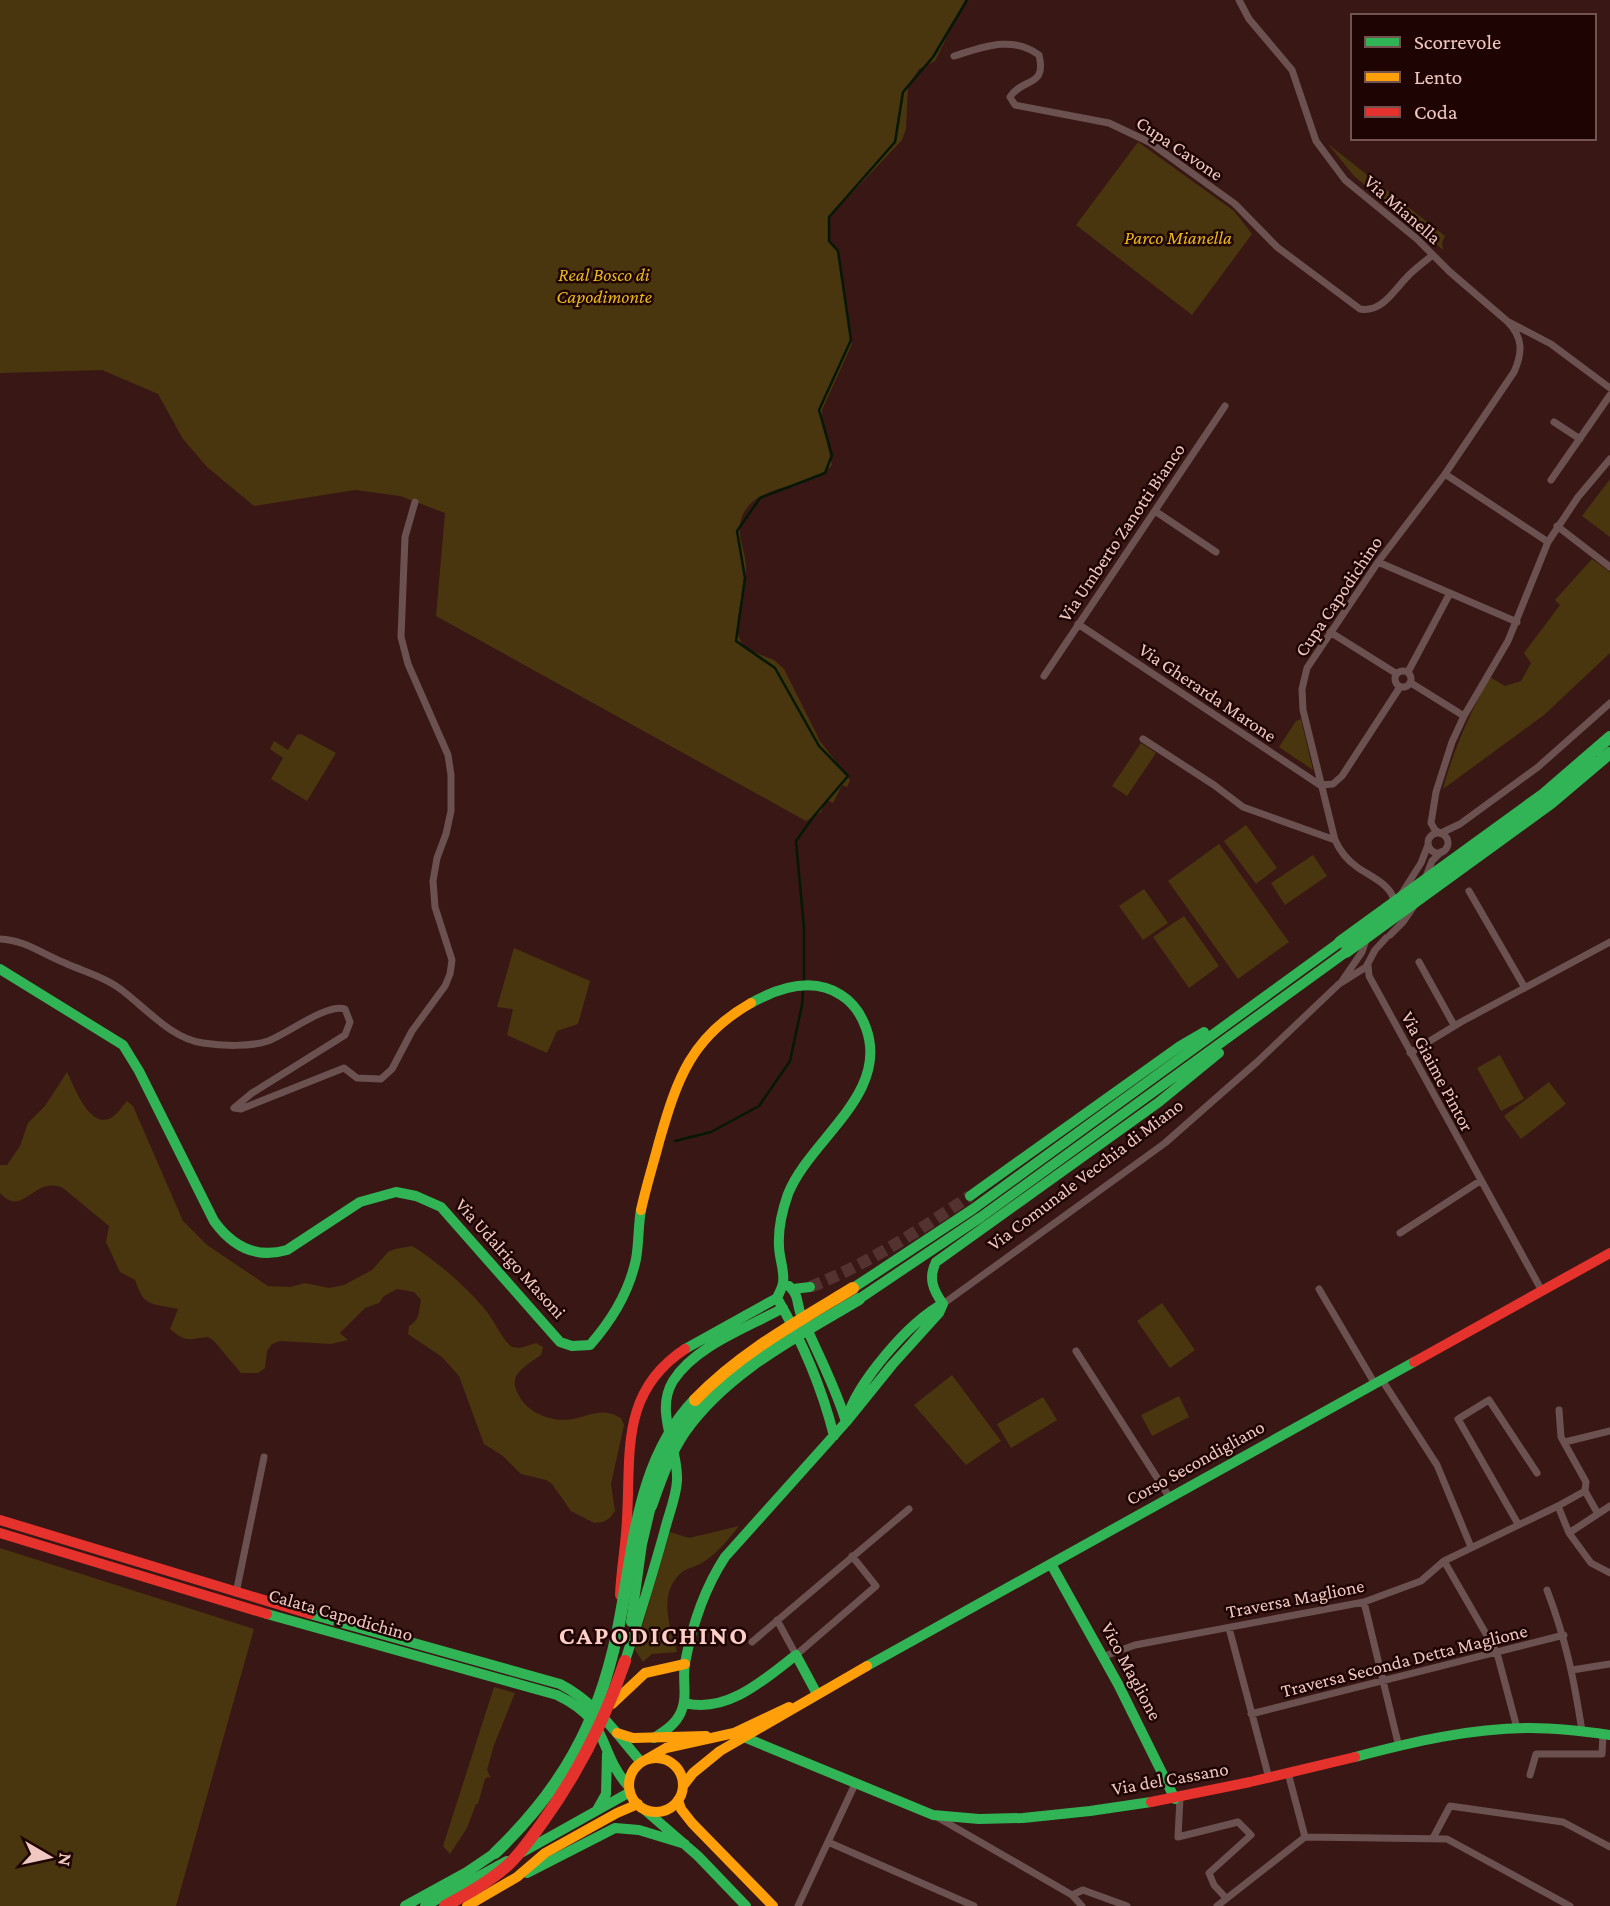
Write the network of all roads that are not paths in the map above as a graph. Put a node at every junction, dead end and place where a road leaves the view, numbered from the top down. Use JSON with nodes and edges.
{"nodes":[{"id":1,"x":1239,"y":0,"type":"edge"},
{"id":2,"x":954,"y":56,"type":"dead end"},
{"id":3,"x":1433,"y":255,"type":"junction"},
{"id":4,"x":1507,"y":321,"type":"junction"},
{"id":5,"x":1610,"y":388,"type":"edge"},
{"id":6,"x":1610,"y":395,"type":"edge"},
{"id":7,"x":1225,"y":406,"type":"dead end"},
{"id":8,"x":1555,"y":422,"type":"dead end"},
{"id":9,"x":1580,"y":439,"type":"junction"},
{"id":10,"x":1610,"y":459,"type":"edge"},
{"id":11,"x":1445,"y":474,"type":"junction"},
{"id":12,"x":1551,"y":480,"type":"dead end"},
{"id":13,"x":415,"y":502,"type":"dead end"},
{"id":14,"x":1155,"y":511,"type":"junction"},
{"id":15,"x":1557,"y":526,"type":"junction"},
{"id":16,"x":1548,"y":542,"type":"junction"},
{"id":17,"x":1216,"y":552,"type":"dead end"},
{"id":18,"x":1378,"y":562,"type":"junction"},
{"id":19,"x":1610,"y":567,"type":"edge"},
{"id":20,"x":1450,"y":593,"type":"junction"},
{"id":21,"x":1517,"y":622,"type":"junction"},
{"id":22,"x":1078,"y":624,"type":"junction"},
{"id":23,"x":1330,"y":632,"type":"junction"},
{"id":24,"x":1408,"y":672,"type":"junction"},
{"id":25,"x":1397,"y":674,"type":"junction"},
{"id":26,"x":1044,"y":676,"type":"dead end"},
{"id":27,"x":1411,"y":682,"type":"junction"},
{"id":28,"x":1400,"y":687,"type":"junction"},
{"id":29,"x":1610,"y":704,"type":"edge"},
{"id":30,"x":1464,"y":716,"type":"junction"},
{"id":31,"x":1610,"y":737,"type":"edge"},
{"id":32,"x":1143,"y":739,"type":"dead end"},
{"id":33,"x":1610,"y":753,"type":"edge"},
{"id":34,"x":1321,"y":785,"type":"junction"},
{"id":35,"x":1460,"y":824,"type":"junction"},
{"id":36,"x":1440,"y":833,"type":"junction"},
{"id":37,"x":1335,"y":840,"type":"junction"},
{"id":38,"x":1448,"y":842,"type":"junction"},
{"id":39,"x":1428,"y":845,"type":"junction"},
{"id":40,"x":1441,"y":852,"type":"junction"},
{"id":41,"x":1469,"y":891,"type":"dead end"},
{"id":42,"x":1394,"y":901,"type":"junction"},
{"id":43,"x":1380,"y":910,"type":"junction"},
{"id":44,"x":1368,"y":934,"type":"junction"},
{"id":45,"x":1388,"y":937,"type":"junction"},
{"id":46,"x":0,"y":939,"type":"edge"},
{"id":47,"x":1610,"y":942,"type":"edge"},
{"id":48,"x":1348,"y":951,"type":"junction"},
{"id":49,"x":1419,"y":961,"type":"dead end"},
{"id":50,"x":1365,"y":968,"type":"junction"},
{"id":51,"x":1,"y":971,"type":"edge"},
{"id":52,"x":1339,"y":984,"type":"junction"},
{"id":53,"x":1525,"y":988,"type":"junction"},
{"id":54,"x":1268,"y":1001,"type":"junction"},
{"id":55,"x":1454,"y":1026,"type":"junction"},
{"id":56,"x":1410,"y":1053,"type":"junction"},
{"id":57,"x":1480,"y":1181,"type":"junction"},
{"id":58,"x":970,"y":1196,"type":"tunnel mouth"},
{"id":59,"x":1400,"y":1233,"type":"dead end"},
{"id":60,"x":1610,"y":1253,"type":"edge"},
{"id":61,"x":810,"y":1287,"type":"tunnel mouth"},
{"id":62,"x":1319,"y":1289,"type":"dead end"},
{"id":63,"x":1542,"y":1291,"type":"junction"},
{"id":64,"x":856,"y":1294,"type":"junction"},
{"id":65,"x":782,"y":1295,"type":"junction"},
{"id":66,"x":943,"y":1304,"type":"junction"},
{"id":67,"x":1076,"y":1351,"type":"dead end"},
{"id":68,"x":1379,"y":1382,"type":"junction"},
{"id":69,"x":856,"y":1395,"type":"junction"},
{"id":70,"x":831,"y":1397,"type":"junction"},
{"id":71,"x":1559,"y":1410,"type":"dead end"},
{"id":72,"x":846,"y":1423,"type":"junction"},
{"id":73,"x":1610,"y":1431,"type":"edge"},
{"id":74,"x":834,"y":1436,"type":"junction"},
{"id":75,"x":1565,"y":1442,"type":"junction"},
{"id":76,"x":264,"y":1457,"type":"dead end"},
{"id":77,"x":1536,"y":1473,"type":"dead end"},
{"id":78,"x":1585,"y":1491,"type":"junction"},
{"id":79,"x":1170,"y":1498,"type":"junction"},
{"id":80,"x":1558,"y":1506,"type":"junction"},
{"id":81,"x":1610,"y":1506,"type":"edge"},
{"id":82,"x":909,"y":1509,"type":"dead end"},
{"id":83,"x":1598,"y":1514,"type":"junction"},
{"id":84,"x":0,"y":1520,"type":"edge"},
{"id":85,"x":1518,"y":1524,"type":"junction"},
{"id":86,"x":0,"y":1533,"type":"edge"},
{"id":87,"x":1569,"y":1533,"type":"junction"},
{"id":88,"x":1471,"y":1547,"type":"junction"},
{"id":89,"x":852,"y":1556,"type":"junction"},
{"id":90,"x":1444,"y":1561,"type":"junction"},
{"id":91,"x":1051,"y":1564,"type":"junction"},
{"id":92,"x":1610,"y":1573,"type":"edge"},
{"id":93,"x":1547,"y":1590,"type":"dead end"},
{"id":94,"x":235,"y":1599,"type":"junction"},
{"id":95,"x":1364,"y":1602,"type":"junction"},
{"id":96,"x":620,"y":1619,"type":"junction"},
{"id":97,"x":777,"y":1620,"type":"junction"},
{"id":98,"x":1229,"y":1628,"type":"junction"},
{"id":99,"x":1564,"y":1635,"type":"junction"},
{"id":100,"x":752,"y":1642,"type":"dead end"},
{"id":101,"x":1497,"y":1653,"type":"junction"},
{"id":102,"x":796,"y":1655,"type":"junction"},
{"id":103,"x":1102,"y":1657,"type":"junction"},
{"id":104,"x":625,"y":1661,"type":"junction"},
{"id":105,"x":685,"y":1664,"type":"junction"},
{"id":106,"x":1610,"y":1664,"type":"edge"},
{"id":107,"x":1572,"y":1670,"type":"junction"},
{"id":108,"x":1382,"y":1682,"type":"junction"},
{"id":109,"x":817,"y":1694,"type":"junction"},
{"id":110,"x":685,"y":1703,"type":"junction"},
{"id":111,"x":798,"y":1704,"type":"junction"},
{"id":112,"x":1251,"y":1714,"type":"junction"},
{"id":113,"x":604,"y":1716,"type":"junction"},
{"id":114,"x":1517,"y":1728,"type":"junction"},
{"id":115,"x":1582,"y":1731,"type":"junction"},
{"id":116,"x":616,"y":1733,"type":"junction"},
{"id":117,"x":1606,"y":1735,"type":"edge"},
{"id":118,"x":723,"y":1736,"type":"junction"},
{"id":119,"x":654,"y":1738,"type":"junction"},
{"id":120,"x":746,"y":1738,"type":"junction"},
{"id":121,"x":1399,"y":1747,"type":"junction"},
{"id":122,"x":607,"y":1750,"type":"junction"},
{"id":123,"x":644,"y":1761,"type":"junction"},
{"id":124,"x":1289,"y":1773,"type":"junction"},
{"id":125,"x":1530,"y":1775,"type":"dead end"},
{"id":126,"x":1269,"y":1778,"type":"junction"},
{"id":127,"x":856,"y":1782,"type":"junction"},
{"id":128,"x":682,"y":1786,"type":"junction"},
{"id":129,"x":630,"y":1789,"type":"junction"},
{"id":130,"x":1177,"y":1798,"type":"junction"},
{"id":131,"x":678,"y":1800,"type":"junction"},
{"id":132,"x":641,"y":1807,"type":"junction"},
{"id":133,"x":597,"y":1811,"type":"junction"},
{"id":134,"x":933,"y":1815,"type":"junction"},
{"id":135,"x":1305,"y":1837,"type":"junction"},
{"id":136,"x":1433,"y":1838,"type":"junction"},
{"id":137,"x":828,"y":1842,"type":"junction"},
{"id":138,"x":685,"y":1844,"type":"junction"},
{"id":139,"x":1610,"y":1847,"type":"edge"},
{"id":140,"x":517,"y":1877,"type":"junction"},
{"id":141,"x":1226,"y":1898,"type":"junction"},
{"id":142,"x":1076,"y":1902,"type":"edge"},
{"id":143,"x":405,"y":1906,"type":"edge"},
{"id":144,"x":425,"y":1906,"type":"edge"},
{"id":145,"x":445,"y":1906,"type":"edge"},
{"id":146,"x":467,"y":1906,"type":"edge"},
{"id":147,"x":746,"y":1906,"type":"edge"},
{"id":148,"x":773,"y":1906,"type":"edge"},
{"id":149,"x":798,"y":1906,"type":"edge"},
{"id":150,"x":974,"y":1906,"type":"edge"},
{"id":151,"x":1127,"y":1906,"type":"edge"},
{"id":152,"x":1217,"y":1906,"type":"edge"},
{"id":153,"x":1570,"y":1906,"type":"edge"}],
"edges":[{"from":1,"to":3,"type":"street","name":"Via Mianella"},
{"from":2,"to":3,"type":"street","name":"Cupa Cavone"},
{"from":3,"to":4,"type":"street","name":"Via Mianella"},
{"from":4,"to":5,"type":"street","name":"Via Mianella"},
{"from":4,"to":11,"type":"street","name":"Cupa Capodichino"},
{"from":6,"to":9,"type":"street"},
{"from":7,"to":14,"type":"street","name":"Via Umberto Zanotti Bianco"},
{"from":8,"to":9,"type":"street"},
{"from":9,"to":12,"type":"street"},
{"from":10,"to":15,"type":"street"},
{"from":11,"to":16,"type":"street"},
{"from":11,"to":18,"type":"street","name":"Cupa Capodichino"},
{"from":13,"to":46,"type":"street"},
{"from":14,"to":17,"type":"street"},
{"from":14,"to":22,"type":"street","name":"Via Umberto Zanotti Bianco"},
{"from":15,"to":16,"type":"street"},
{"from":15,"to":19,"type":"street"},
{"from":16,"to":21,"type":"street"},
{"from":18,"to":20,"type":"street"},
{"from":18,"to":23,"type":"street","name":"Cupa Capodichino"},
{"from":20,"to":21,"type":"street"},
{"from":20,"to":24,"type":"street"},
{"from":21,"to":30,"type":"street"},
{"from":22,"to":26,"type":"street","name":"Via Umberto Zanotti Bianco"},
{"from":22,"to":34,"type":"street","name":"Via Gherarda Marone"},
{"from":23,"to":25,"type":"street"},
{"from":23,"to":34,"type":"street","name":"Cupa Capodichino"},
{"from":24,"to":25,"type":"street"},
{"from":24,"to":27,"type":"street"},
{"from":25,"to":28,"type":"street"},
{"from":27,"to":28,"type":"street"},
{"from":27,"to":30,"type":"street"},
{"from":28,"to":34,"type":"street"},
{"from":29,"to":35,"type":"street"},
{"from":30,"to":36,"type":"street"},
{"from":31,"to":48,"type":"main road","bridge":true},
{"from":32,"to":37,"type":"street"},
{"from":33,"to":48,"type":"main road","bridge":true},
{"from":34,"to":37,"type":"street","name":"Cupa Capodichino"},
{"from":35,"to":36,"type":"street"},
{"from":35,"to":38,"type":"street"},
{"from":36,"to":38,"type":"street"},
{"from":36,"to":39,"type":"street"},
{"from":37,"to":42,"type":"street","name":"Cupa Capodichino"},
{"from":38,"to":40,"type":"street"},
{"from":39,"to":40,"type":"street"},
{"from":39,"to":42,"type":"street"},
{"from":40,"to":45,"type":"street","name":"Via Comunale Vecchia di Miano"},
{"from":41,"to":53,"type":"street"},
{"from":42,"to":43,"type":"street"},
{"from":43,"to":44,"type":"street","name":"Via Comunale Vecchia di Miano"},
{"from":43,"to":45,"type":"street"},
{"from":44,"to":45,"type":"street"},
{"from":44,"to":48,"type":"street","name":"Via Comunale Vecchia di Miano"},
{"from":45,"to":50,"type":"street","name":"Via Comunale Vecchia di Miano"},
{"from":47,"to":53,"type":"street"},
{"from":48,"to":50,"type":"street"},
{"from":48,"to":52,"type":"street","name":"Via Comunale Vecchia di Miano"},
{"from":48,"to":54,"type":"main road"},
{"from":49,"to":55,"type":"street"},
{"from":50,"to":52,"type":"street","name":"Via Comunale Vecchia di Miano"},
{"from":50,"to":56,"type":"street","name":"Via Giaime Pintor"},
{"from":51,"to":65,"type":"main road","name":"Via Udalrigo Masoni"},
{"from":52,"to":66,"type":"street","name":"Via Comunale Vecchia di Miano"},
{"from":53,"to":55,"type":"street"},
{"from":54,"to":58,"type":"main road"},
{"from":54,"to":64,"type":"main road"},
{"from":54,"to":66,"type":"main road"},
{"from":55,"to":56,"type":"street"},
{"from":56,"to":57,"type":"street","name":"Via Giaime Pintor"},
{"from":57,"to":59,"type":"street"},
{"from":57,"to":63,"type":"street","name":"Via Giaime Pintor"},
{"from":60,"to":63,"type":"main road","name":"Corso Secondigliano"},
{"from":61,"to":65,"type":"main road"},
{"from":62,"to":68,"type":"street"},
{"from":63,"to":68,"type":"main road","name":"Corso Secondigliano"},
{"from":64,"to":96,"type":"main road","bridge":true},
{"from":64,"to":104,"type":"main road","bridge":true},
{"from":65,"to":70,"type":"main road","name":"Via Udalrigo Masoni"},
{"from":65,"to":70,"type":"main road","name":"Via Udalrigo Masoni"},
{"from":65,"to":96,"type":"main road","bridge":true},
{"from":65,"to":104,"type":"main road","bridge":true},
{"from":66,"to":69,"type":"main road","name":"Via Comunale Vecchia di Miano"},
{"from":66,"to":72,"type":"main road","name":"Via Comunale Vecchia di Miano"},
{"from":67,"to":79,"type":"street"},
{"from":68,"to":79,"type":"main road","name":"Corso Secondigliano"},
{"from":68,"to":88,"type":"street"},
{"from":69,"to":70,"type":"main road"},
{"from":69,"to":72,"type":"main road","name":"Via Comunale Vecchia di Miano"},
{"from":70,"to":72,"type":"main road","name":"Via Udalrigo Masoni"},
{"from":70,"to":74,"type":"main road","name":"Via Udalrigo Masoni"},
{"from":71,"to":75,"type":"street"},
{"from":72,"to":74,"type":"main road","name":"Via Comunale Vecchia di Miano"},
{"from":73,"to":75,"type":"street"},
{"from":74,"to":105,"type":"main road","name":"Via Comunale Vecchia di Miano"},
{"from":75,"to":78,"type":"street"},
{"from":76,"to":94,"type":"street"},
{"from":77,"to":85,"type":"street"},
{"from":78,"to":80,"type":"street","name":"Traversa Maglione"},
{"from":78,"to":83,"type":"street"},
{"from":79,"to":91,"type":"main road","name":"Corso Secondigliano"},
{"from":80,"to":85,"type":"street","name":"Traversa Maglione"},
{"from":80,"to":87,"type":"street"},
{"from":81,"to":83,"type":"street"},
{"from":82,"to":89,"type":"street"},
{"from":83,"to":87,"type":"street"},
{"from":84,"to":94,"type":"main road","name":"Calata Capodichino"},
{"from":85,"to":88,"type":"street","name":"Traversa Maglione"},
{"from":86,"to":94,"type":"main road","name":"Calata Capodichino"},
{"from":87,"to":92,"type":"street"},
{"from":88,"to":90,"type":"street","name":"Traversa Maglione"},
{"from":89,"to":97,"type":"street"},
{"from":89,"to":102,"type":"street"},
{"from":90,"to":95,"type":"street","name":"Traversa Maglione"},
{"from":90,"to":101,"type":"street"},
{"from":91,"to":103,"type":"main road","name":"Vico Maglione"},
{"from":91,"to":109,"type":"main road","name":"Corso Secondigliano"},
{"from":93,"to":99,"type":"street"},
{"from":94,"to":113,"type":"main road","name":"Calata Capodichino"},
{"from":94,"to":122,"type":"main road","name":"Calata Capodichino"},
{"from":95,"to":98,"type":"street","name":"Traversa Maglione"},
{"from":95,"to":108,"type":"street"},
{"from":96,"to":143,"type":"main road","bridge":true},
{"from":97,"to":100,"type":"street"},
{"from":97,"to":102,"type":"street"},
{"from":98,"to":103,"type":"street","name":"Traversa Maglione"},
{"from":98,"to":112,"type":"street"},
{"from":99,"to":101,"type":"street","name":"Traversa Seconda Detta Maglione"},
{"from":99,"to":107,"type":"street"},
{"from":101,"to":108,"type":"street","name":"Traversa Seconda Detta Maglione"},
{"from":101,"to":114,"type":"street"},
{"from":102,"to":109,"type":"main road"},
{"from":102,"to":110,"type":"main road"},
{"from":103,"to":130,"type":"main road","name":"Vico Maglione"},
{"from":104,"to":145,"type":"main road","bridge":true},
{"from":105,"to":110,"type":"main road","name":"Via Comunale Vecchia di Miano"},
{"from":105,"to":113,"type":"main road"},
{"from":106,"to":107,"type":"street"},
{"from":107,"to":115,"type":"street"},
{"from":108,"to":112,"type":"street","name":"Traversa Seconda Detta Maglione"},
{"from":108,"to":121,"type":"street"},
{"from":109,"to":111,"type":"main road","name":"Corso Secondigliano"},
{"from":110,"to":119,"type":"main road"},
{"from":111,"to":118,"type":"main road","name":"Corso Secondigliano"},
{"from":111,"to":120,"type":"main road","name":"Corso Secondigliano"},
{"from":112,"to":126,"type":"street"},
{"from":113,"to":116,"type":"main road","name":"Calata Capodichino"},
{"from":114,"to":115,"type":"main road","name":"Via del Cassano"},
{"from":114,"to":121,"type":"main road","name":"Via del Cassano"},
{"from":115,"to":117,"type":"main road","name":"Via del Cassano"},
{"from":116,"to":119,"type":"main road"},
{"from":116,"to":123,"type":"main road","name":"Calata Capodichino"},
{"from":117,"to":125,"type":"street"},
{"from":118,"to":119,"type":"main road"},
{"from":118,"to":123,"type":"main road","name":"Corso Secondigliano"},
{"from":120,"to":127,"type":"main road","name":"Via del Cassano"},
{"from":120,"to":128,"type":"main road","name":"Corso Secondigliano"},
{"from":121,"to":124,"type":"main road","name":"Via del Cassano"},
{"from":122,"to":129,"type":"main road","name":"Calata Capodichino"},
{"from":122,"to":133,"type":"main road"},
{"from":123,"to":128,"type":"main road"},
{"from":123,"to":129,"type":"main road"},
{"from":124,"to":126,"type":"main road","name":"Via del Cassano"},
{"from":124,"to":135,"type":"street"},
{"from":126,"to":130,"type":"main road","name":"Via del Cassano"},
{"from":127,"to":134,"type":"main road","name":"Via del Cassano"},
{"from":127,"to":137,"type":"street"},
{"from":128,"to":131,"type":"main road"},
{"from":129,"to":132,"type":"main road"},
{"from":129,"to":133,"type":"main road"},
{"from":130,"to":134,"type":"main road","name":"Via del Cassano"},
{"from":130,"to":141,"type":"street"},
{"from":131,"to":132,"type":"main road"},
{"from":131,"to":148,"type":"main road"},
{"from":132,"to":138,"type":"main road"},
{"from":132,"to":140,"type":"main road"},
{"from":133,"to":144,"type":"main road"},
{"from":134,"to":142,"type":"street"},
{"from":135,"to":136,"type":"street"},
{"from":135,"to":141,"type":"street"},
{"from":136,"to":139,"type":"street"},
{"from":136,"to":153,"type":"street"},
{"from":137,"to":149,"type":"street"},
{"from":137,"to":150,"type":"street"},
{"from":138,"to":140,"type":"main road"},
{"from":138,"to":147,"type":"main road"},
{"from":140,"to":146,"type":"main road"},
{"from":141,"to":152,"type":"street"},
{"from":142,"to":151,"type":"street"}]}
